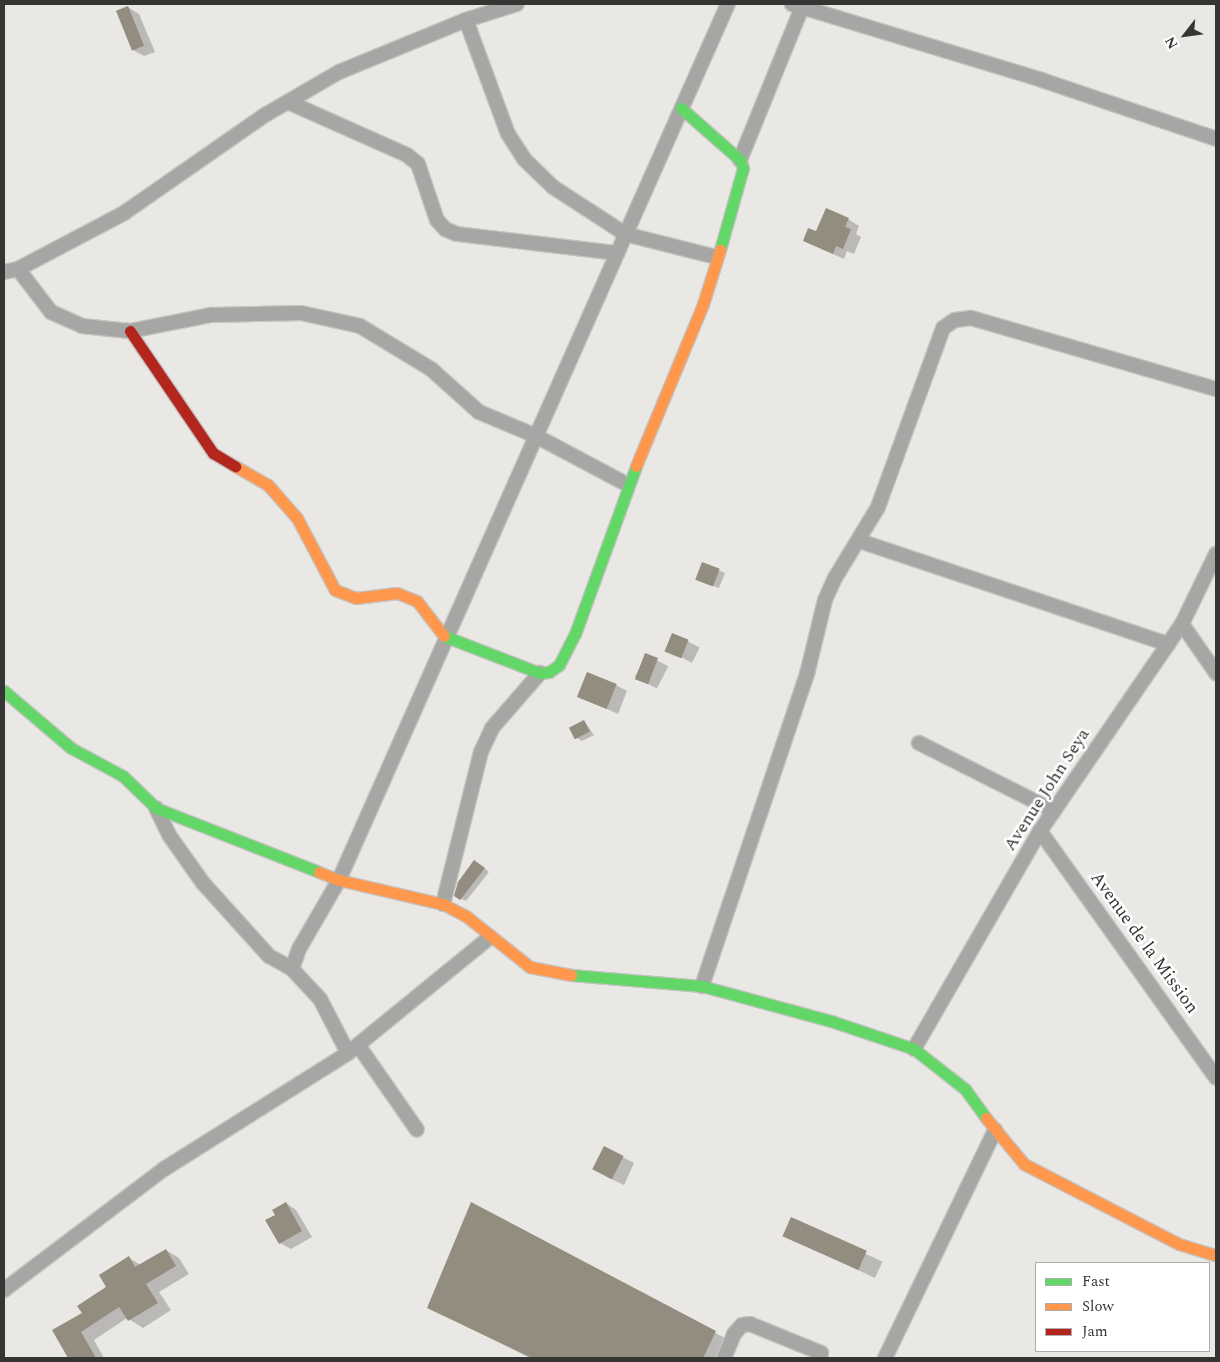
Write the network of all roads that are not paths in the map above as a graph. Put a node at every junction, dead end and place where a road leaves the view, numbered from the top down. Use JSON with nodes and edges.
{"nodes":[{"id":1,"x":517,"y":4,"type":"edge"},
{"id":2,"x":728,"y":4,"type":"edge"},
{"id":3,"x":797,"y":6,"type":"edge"},
{"id":4,"x":466,"y":20,"type":"junction"},
{"id":5,"x":288,"y":102,"type":"junction"},
{"id":6,"x":681,"y":108,"type":"junction"},
{"id":7,"x":1216,"y":139,"type":"edge"},
{"id":8,"x":740,"y":160,"type":"junction"},
{"id":9,"x":625,"y":234,"type":"junction"},
{"id":10,"x":617,"y":253,"type":"junction"},
{"id":11,"x":716,"y":257,"type":"junction"},
{"id":12,"x":18,"y":269,"type":"junction"},
{"id":13,"x":4,"y":272,"type":"edge"},
{"id":14,"x":130,"y":331,"type":"junction"},
{"id":15,"x":1216,"y":388,"type":"edge"},
{"id":16,"x":536,"y":436,"type":"junction"},
{"id":17,"x":628,"y":485,"type":"junction"},
{"id":18,"x":860,"y":541,"type":"junction"},
{"id":19,"x":1216,"y":554,"type":"edge"},
{"id":20,"x":1182,"y":624,"type":"junction"},
{"id":21,"x":446,"y":638,"type":"junction"},
{"id":22,"x":1168,"y":644,"type":"junction"},
{"id":23,"x":540,"y":673,"type":"junction"},
{"id":24,"x":1216,"y":673,"type":"edge"},
{"id":25,"x":4,"y":690,"type":"edge"},
{"id":26,"x":919,"y":743,"type":"dead end"},
{"id":27,"x":156,"y":808,"type":"junction"},
{"id":28,"x":1054,"y":810,"type":"junction"},
{"id":29,"x":1040,"y":831,"type":"junction"},
{"id":30,"x":339,"y":880,"type":"junction"},
{"id":31,"x":442,"y":904,"type":"junction"},
{"id":32,"x":490,"y":938,"type":"junction"},
{"id":33,"x":292,"y":969,"type":"junction"},
{"id":34,"x":702,"y":986,"type":"junction"},
{"id":35,"x":353,"y":1049,"type":"junction"},
{"id":36,"x":914,"y":1049,"type":"junction"},
{"id":37,"x":1216,"y":1078,"type":"edge"},
{"id":38,"x":417,"y":1130,"type":"dead end"},
{"id":39,"x":995,"y":1130,"type":"junction"},
{"id":40,"x":1216,"y":1255,"type":"edge"},
{"id":41,"x":4,"y":1290,"type":"edge"},
{"id":42,"x":820,"y":1356,"type":"edge"},
{"id":43,"x":724,"y":1358,"type":"edge"},
{"id":44,"x":885,"y":1358,"type":"edge"}],
"edges":[{"from":1,"to":4,"type":"street"},
{"from":2,"to":6,"type":"street"},
{"from":3,"to":7,"type":"street"},
{"from":3,"to":8,"type":"street"},
{"from":4,"to":5,"type":"street"},
{"from":4,"to":9,"type":"street"},
{"from":5,"to":10,"type":"street"},
{"from":5,"to":12,"type":"street"},
{"from":6,"to":8,"type":"street"},
{"from":6,"to":9,"type":"street"},
{"from":8,"to":11,"type":"street"},
{"from":9,"to":10,"type":"street"},
{"from":9,"to":11,"type":"street"},
{"from":10,"to":16,"type":"street"},
{"from":11,"to":17,"type":"street"},
{"from":12,"to":13,"type":"street"},
{"from":12,"to":14,"type":"street"},
{"from":14,"to":16,"type":"street"},
{"from":14,"to":21,"type":"street"},
{"from":15,"to":18,"type":"street"},
{"from":16,"to":17,"type":"street"},
{"from":16,"to":21,"type":"street"},
{"from":17,"to":23,"type":"street"},
{"from":18,"to":22,"type":"street"},
{"from":18,"to":34,"type":"street"},
{"from":19,"to":20,"type":"street","name":"Avenue John Seya"},
{"from":20,"to":22,"type":"street","name":"Avenue John Seya"},
{"from":20,"to":24,"type":"street"},
{"from":21,"to":23,"type":"street"},
{"from":21,"to":30,"type":"street"},
{"from":22,"to":28,"type":"street","name":"Avenue John Seya"},
{"from":23,"to":31,"type":"street"},
{"from":25,"to":27,"type":"street"},
{"from":26,"to":28,"type":"street"},
{"from":27,"to":30,"type":"street"},
{"from":27,"to":33,"type":"street"},
{"from":28,"to":29,"type":"street","name":"Avenue John Seya"},
{"from":29,"to":36,"type":"street","name":"Avenue John Seya"},
{"from":29,"to":37,"type":"street","name":"Avenue de la Mission"},
{"from":30,"to":31,"type":"street"},
{"from":30,"to":33,"type":"street"},
{"from":31,"to":32,"type":"street"},
{"from":32,"to":34,"type":"street"},
{"from":32,"to":35,"type":"street"},
{"from":33,"to":35,"type":"street"},
{"from":34,"to":36,"type":"street"},
{"from":35,"to":38,"type":"street"},
{"from":35,"to":41,"type":"street"},
{"from":36,"to":39,"type":"street"},
{"from":39,"to":40,"type":"street"},
{"from":39,"to":44,"type":"street"},
{"from":42,"to":43,"type":"street"}]}
